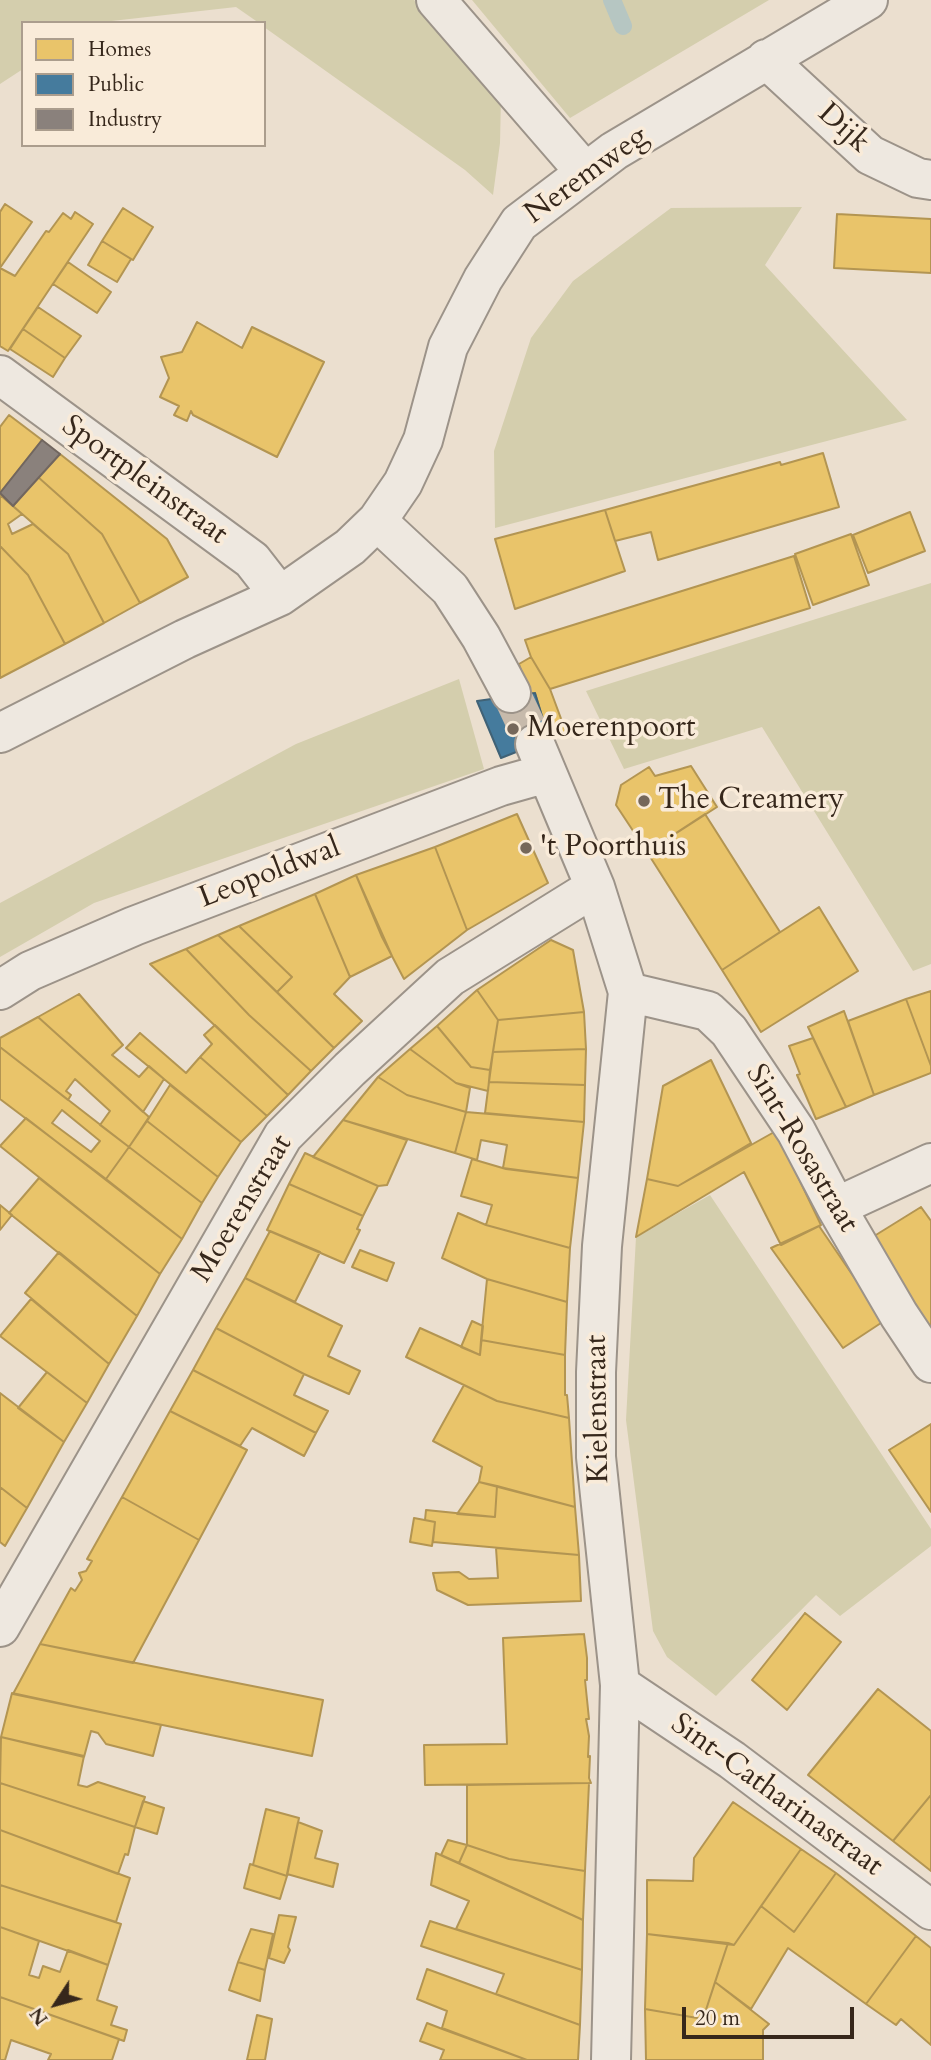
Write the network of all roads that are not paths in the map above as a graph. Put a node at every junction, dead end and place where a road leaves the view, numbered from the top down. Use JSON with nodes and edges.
{"nodes":[{"id":1,"x":436,"y":0,"type":"edge"},
{"id":2,"x":868,"y":0,"type":"edge"},
{"id":3,"x":766,"y":59,"type":"junction"},
{"id":4,"x":585,"y":172,"type":"junction"},
{"id":5,"x":931,"y":180,"type":"edge"},
{"id":6,"x":0,"y":375,"type":"edge"},
{"id":7,"x":377,"y":521,"type":"junction"},
{"id":8,"x":280,"y":596,"type":"junction"},
{"id":9,"x":511,"y":693,"type":"tunnel mouth"},
{"id":10,"x":0,"y":733,"type":"edge"},
{"id":11,"x":541,"y":759,"type":"joint"},
{"id":12,"x":595,"y":887,"type":"junction"},
{"id":13,"x":0,"y":990,"type":"edge"},
{"id":14,"x":628,"y":992,"type":"junction"},
{"id":15,"x":931,"y":1163,"type":"edge"},
{"id":16,"x":836,"y":1207,"type":"junction"},
{"id":17,"x":931,"y":1363,"type":"edge"},
{"id":18,"x":0,"y":1627,"type":"edge"},
{"id":19,"x":620,"y":1685,"type":"junction"},
{"id":20,"x":931,"y":1910,"type":"edge"},
{"id":21,"x":611,"y":2060,"type":"edge"}],
"edges":[{"from":1,"to":4,"type":"street"},
{"from":2,"to":3,"type":"street","name":"Neremweg"},
{"from":3,"to":4,"type":"street","name":"Neremweg"},
{"from":3,"to":5,"type":"street","name":"Dijk"},
{"from":4,"to":7,"type":"street","name":"Neremweg"},
{"from":6,"to":8,"type":"street","name":"Sportpleinstraat"},
{"from":7,"to":8,"type":"street"},
{"from":7,"to":9,"type":"street"},
{"from":8,"to":10,"type":"street"},
{"from":11,"to":12,"type":"street","name":"Kielenstraat"},
{"from":11,"to":13,"type":"street","name":"Leopoldwal"},
{"from":12,"to":14,"type":"street","name":"Kielenstraat"},
{"from":12,"to":18,"type":"street","name":"Moerenstraat"},
{"from":14,"to":16,"type":"street","name":"Sint-Rosastraat"},
{"from":14,"to":19,"type":"street","name":"Kielenstraat"},
{"from":15,"to":16,"type":"street"},
{"from":16,"to":17,"type":"street","name":"Sint-Rosastraat"},
{"from":19,"to":20,"type":"street","name":"Sint-Catharinastraat"},
{"from":19,"to":21,"type":"street","name":"Kielenstraat"}]}
